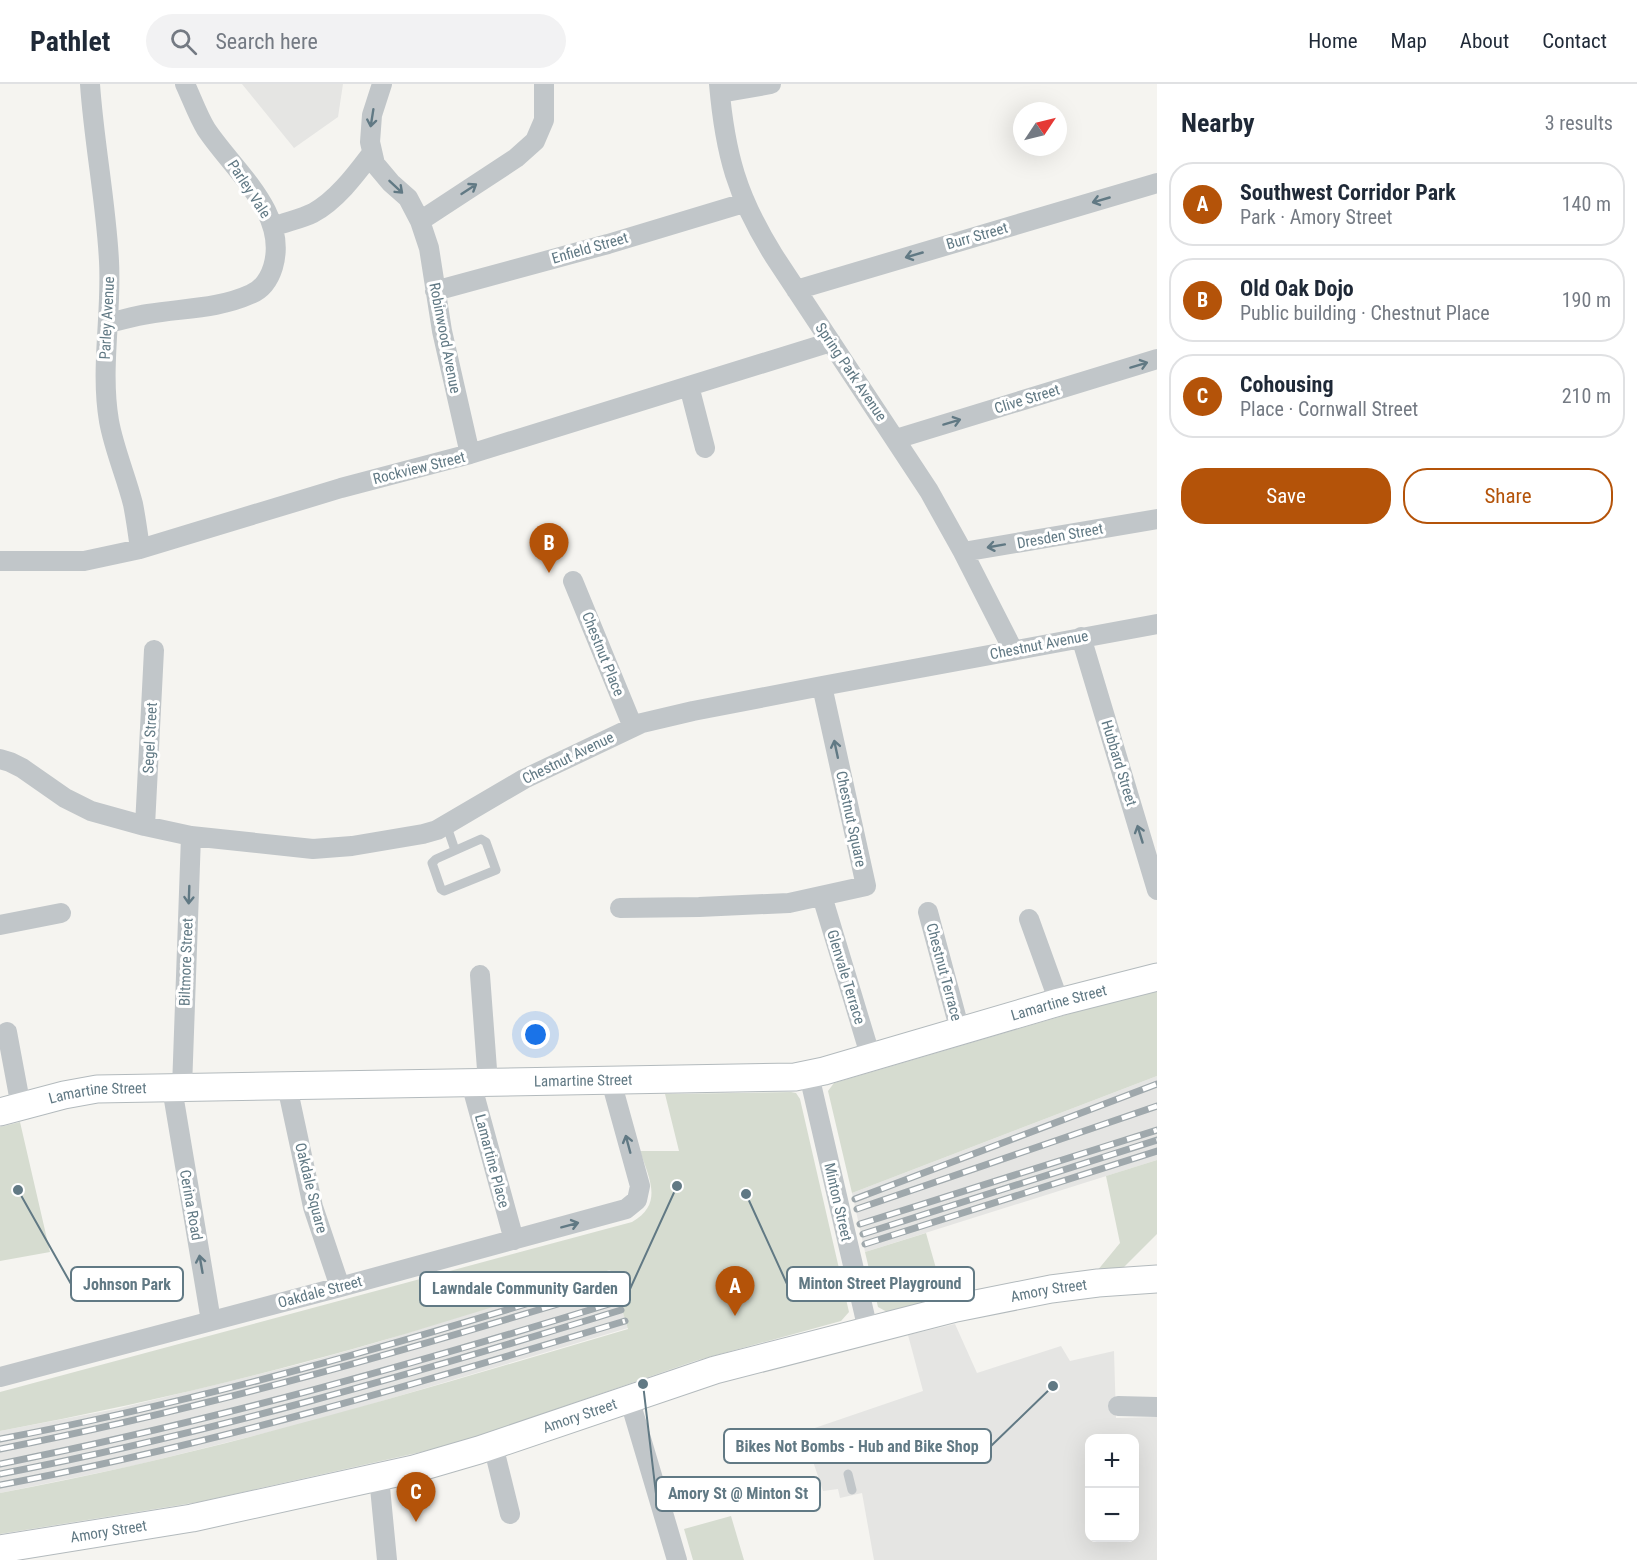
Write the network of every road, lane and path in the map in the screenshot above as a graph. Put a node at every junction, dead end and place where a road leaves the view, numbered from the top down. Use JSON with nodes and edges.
{"nodes":[{"id":1,"x":90,"y":84,"type":"edge"},
{"id":2,"x":185,"y":84,"type":"edge"},
{"id":3,"x":382,"y":84,"type":"edge"},
{"id":4,"x":544,"y":84,"type":"edge"},
{"id":5,"x":771,"y":84,"type":"edge"},
{"id":6,"x":720,"y":89,"type":"edge"},
{"id":7,"x":372,"y":153,"type":"junction"},
{"id":8,"x":1157,"y":183,"type":"edge"},
{"id":9,"x":744,"y":203,"type":"junction"},
{"id":10,"x":420,"y":221,"type":"junction"},
{"id":11,"x":273,"y":227,"type":"junction"},
{"id":12,"x":796,"y":290,"type":"junction"},
{"id":13,"x":435,"y":291,"type":"junction"},
{"id":14,"x":108,"y":323,"type":"junction"},
{"id":15,"x":831,"y":342,"type":"junction"},
{"id":16,"x":1157,"y":359,"type":"edge"},
{"id":17,"x":689,"y":386,"type":"junction"},
{"id":18,"x":896,"y":439,"type":"junction"},
{"id":19,"x":705,"y":448,"type":"dead end"},
{"id":20,"x":470,"y":454,"type":"junction"},
{"id":21,"x":1157,"y":519,"type":"edge"},
{"id":22,"x":140,"y":549,"type":"junction"},
{"id":23,"x":963,"y":552,"type":"junction"},
{"id":24,"x":0,"y":561,"type":"edge"},
{"id":25,"x":573,"y":581,"type":"dead end"},
{"id":26,"x":1157,"y":624,"type":"edge"},
{"id":27,"x":1081,"y":637,"type":"junction"},
{"id":28,"x":154,"y":650,"type":"dead end"},
{"id":29,"x":1013,"y":650,"type":"junction"},
{"id":30,"x":822,"y":686,"type":"junction"},
{"id":31,"x":633,"y":727,"type":"junction"},
{"id":32,"x":0,"y":759,"type":"edge"},
{"id":33,"x":446,"y":824,"type":"junction"},
{"id":34,"x":146,"y":826,"type":"junction"},
{"id":35,"x":191,"y":836,"type":"junction"},
{"id":36,"x":455,"y":850,"type":"junction"},
{"id":37,"x":1157,"y":890,"type":"edge"},
{"id":38,"x":822,"y":896,"type":"junction"},
{"id":39,"x":620,"y":908,"type":"dead end"},
{"id":40,"x":928,"y":912,"type":"dead end"},
{"id":41,"x":60,"y":913,"type":"dead end"},
{"id":42,"x":1029,"y":920,"type":"dead end"},
{"id":43,"x":0,"y":925,"type":"edge"},
{"id":44,"x":480,"y":975,"type":"dead end"},
{"id":45,"x":1157,"y":977,"type":"edge"},
{"id":46,"x":1059,"y":1002,"type":"junction"},
{"id":47,"x":960,"y":1031,"type":"junction"},
{"id":48,"x":7,"y":1032,"type":"dead end"},
{"id":49,"x":871,"y":1058,"type":"junction"},
{"id":50,"x":809,"y":1075,"type":"junction"},
{"id":51,"x":611,"y":1081,"type":"junction"},
{"id":52,"x":479,"y":1083,"type":"junction"},
{"id":53,"x":287,"y":1086,"type":"junction"},
{"id":54,"x":177,"y":1088,"type":"junction"},
{"id":55,"x":10,"y":1109,"type":"edge"},
{"id":56,"x":514,"y":1240,"type":"junction"},
{"id":57,"x":1157,"y":1279,"type":"edge"},
{"id":58,"x":340,"y":1287,"type":"junction"},
{"id":59,"x":211,"y":1321,"type":"junction"},
{"id":60,"x":868,"y":1330,"type":"junction"},
{"id":61,"x":1,"y":1371,"type":"edge"},
{"id":62,"x":629,"y":1398,"type":"junction"},
{"id":63,"x":1118,"y":1406,"type":"dead end"},
{"id":64,"x":1157,"y":1407,"type":"edge"},
{"id":65,"x":493,"y":1445,"type":"junction"},
{"id":66,"x":848,"y":1474,"type":"dead end"},
{"id":67,"x":379,"y":1477,"type":"junction"},
{"id":68,"x":852,"y":1490,"type":"dead end"},
{"id":69,"x":510,"y":1514,"type":"dead end"},
{"id":70,"x":0,"y":1550,"type":"edge"},
{"id":71,"x":387,"y":1560,"type":"edge"},
{"id":72,"x":677,"y":1560,"type":"edge"}],
"edges":[{"from":1,"to":14,"type":"street","name":"Parley Avenue"},
{"from":2,"to":11,"type":"street","name":"Parley Vale"},
{"from":3,"to":7,"type":"street","name":"Robinwood Avenue","one_way":true},
{"from":10,"to":4,"type":"street","one_way":true},
{"from":5,"to":6,"type":"street"},
{"from":6,"to":9,"type":"street","name":"Spring Park Avenue"},
{"from":7,"to":10,"type":"street","name":"Robinwood Avenue","one_way":true},
{"from":7,"to":11,"type":"street"},
{"from":8,"to":12,"type":"street","name":"Burr Street","one_way":true},
{"from":9,"to":12,"type":"street","name":"Spring Park Avenue"},
{"from":9,"to":13,"type":"street","name":"Enfield Street"},
{"from":10,"to":13,"type":"street","name":"Robinwood Avenue"},
{"from":11,"to":14,"type":"street","name":"Parley Vale"},
{"from":12,"to":15,"type":"street","name":"Spring Park Avenue"},
{"from":13,"to":20,"type":"street","name":"Robinwood Avenue"},
{"from":14,"to":22,"type":"street","name":"Parley Avenue"},
{"from":15,"to":17,"type":"street","name":"Rockview Street"},
{"from":15,"to":18,"type":"street","name":"Spring Park Avenue"},
{"from":18,"to":16,"type":"street","name":"Clive Street","one_way":true},
{"from":17,"to":19,"type":"street"},
{"from":17,"to":20,"type":"street","name":"Rockview Street"},
{"from":18,"to":23,"type":"street","name":"Spring Park Avenue"},
{"from":20,"to":22,"type":"street","name":"Rockview Street"},
{"from":21,"to":23,"type":"street","name":"Dresden Street","one_way":true},
{"from":22,"to":24,"type":"street","name":"Rockview Street"},
{"from":23,"to":29,"type":"street","name":"Spring Park Avenue"},
{"from":25,"to":31,"type":"street","name":"Chestnut Place"},
{"from":26,"to":27,"type":"street","name":"Chestnut Avenue"},
{"from":27,"to":29,"type":"street","name":"Chestnut Avenue"},
{"from":37,"to":27,"type":"street","name":"Hubbard Street","one_way":true},
{"from":28,"to":34,"type":"street","name":"Segel Street"},
{"from":29,"to":30,"type":"street","name":"Chestnut Avenue"},
{"from":30,"to":31,"type":"street","name":"Chestnut Avenue"},
{"from":38,"to":30,"type":"street","name":"Chestnut Square","one_way":true},
{"from":31,"to":33,"type":"street","name":"Chestnut Avenue"},
{"from":32,"to":34,"type":"street","name":"Chestnut Avenue"},
{"from":33,"to":35,"type":"street","name":"Chestnut Avenue"},
{"from":33,"to":36,"type":"lane"},
{"from":34,"to":35,"type":"street","name":"Chestnut Avenue"},
{"from":35,"to":54,"type":"street","name":"Biltmore Street","one_way":true},
{"from":36,"to":36,"type":"lane"},
{"from":38,"to":39,"type":"street","name":"Chestnut Square"},
{"from":38,"to":49,"type":"street","name":"Glenvale Terrace"},
{"from":40,"to":47,"type":"street","name":"Chestnut Terrace"},
{"from":41,"to":43,"type":"street"},
{"from":42,"to":46,"type":"street"},
{"from":44,"to":52,"type":"street","name":"Lamartine Place"},
{"from":45,"to":46,"type":"street","name":"Lamartine Street"},
{"from":46,"to":47,"type":"street","name":"Lamartine Street"},
{"from":47,"to":49,"type":"street","name":"Lamartine Street"},
{"from":48,"to":55,"type":"street"},
{"from":49,"to":50,"type":"street","name":"Lamartine Street"},
{"from":50,"to":51,"type":"street","name":"Lamartine Street"},
{"from":50,"to":60,"type":"street","name":"Minton Street"},
{"from":51,"to":52,"type":"street","name":"Lamartine Street"},
{"from":56,"to":51,"type":"street","name":"Oakdale Street","one_way":true},
{"from":52,"to":53,"type":"street","name":"Lamartine Street"},
{"from":52,"to":56,"type":"street","name":"Lamartine Place"},
{"from":53,"to":54,"type":"street","name":"Lamartine Street"},
{"from":53,"to":58,"type":"street","name":"Oakdale Square"},
{"from":54,"to":55,"type":"street","name":"Lamartine Street"},
{"from":59,"to":54,"type":"street","name":"Cerina Road","one_way":true},
{"from":56,"to":58,"type":"street","name":"Oakdale Street"},
{"from":57,"to":60,"type":"street","name":"Amory Street"},
{"from":58,"to":59,"type":"street","name":"Oakdale Street"},
{"from":59,"to":61,"type":"street","name":"Oakdale Street"},
{"from":60,"to":62,"type":"street","name":"Amory Street"},
{"from":62,"to":65,"type":"street","name":"Amory Street"},
{"from":62,"to":72,"type":"street"},
{"from":63,"to":64,"type":"street"},
{"from":65,"to":67,"type":"street","name":"Amory Street"},
{"from":65,"to":69,"type":"street"},
{"from":66,"to":68,"type":"lane"},
{"from":67,"to":70,"type":"street","name":"Amory Street"},
{"from":67,"to":71,"type":"street"}]}
